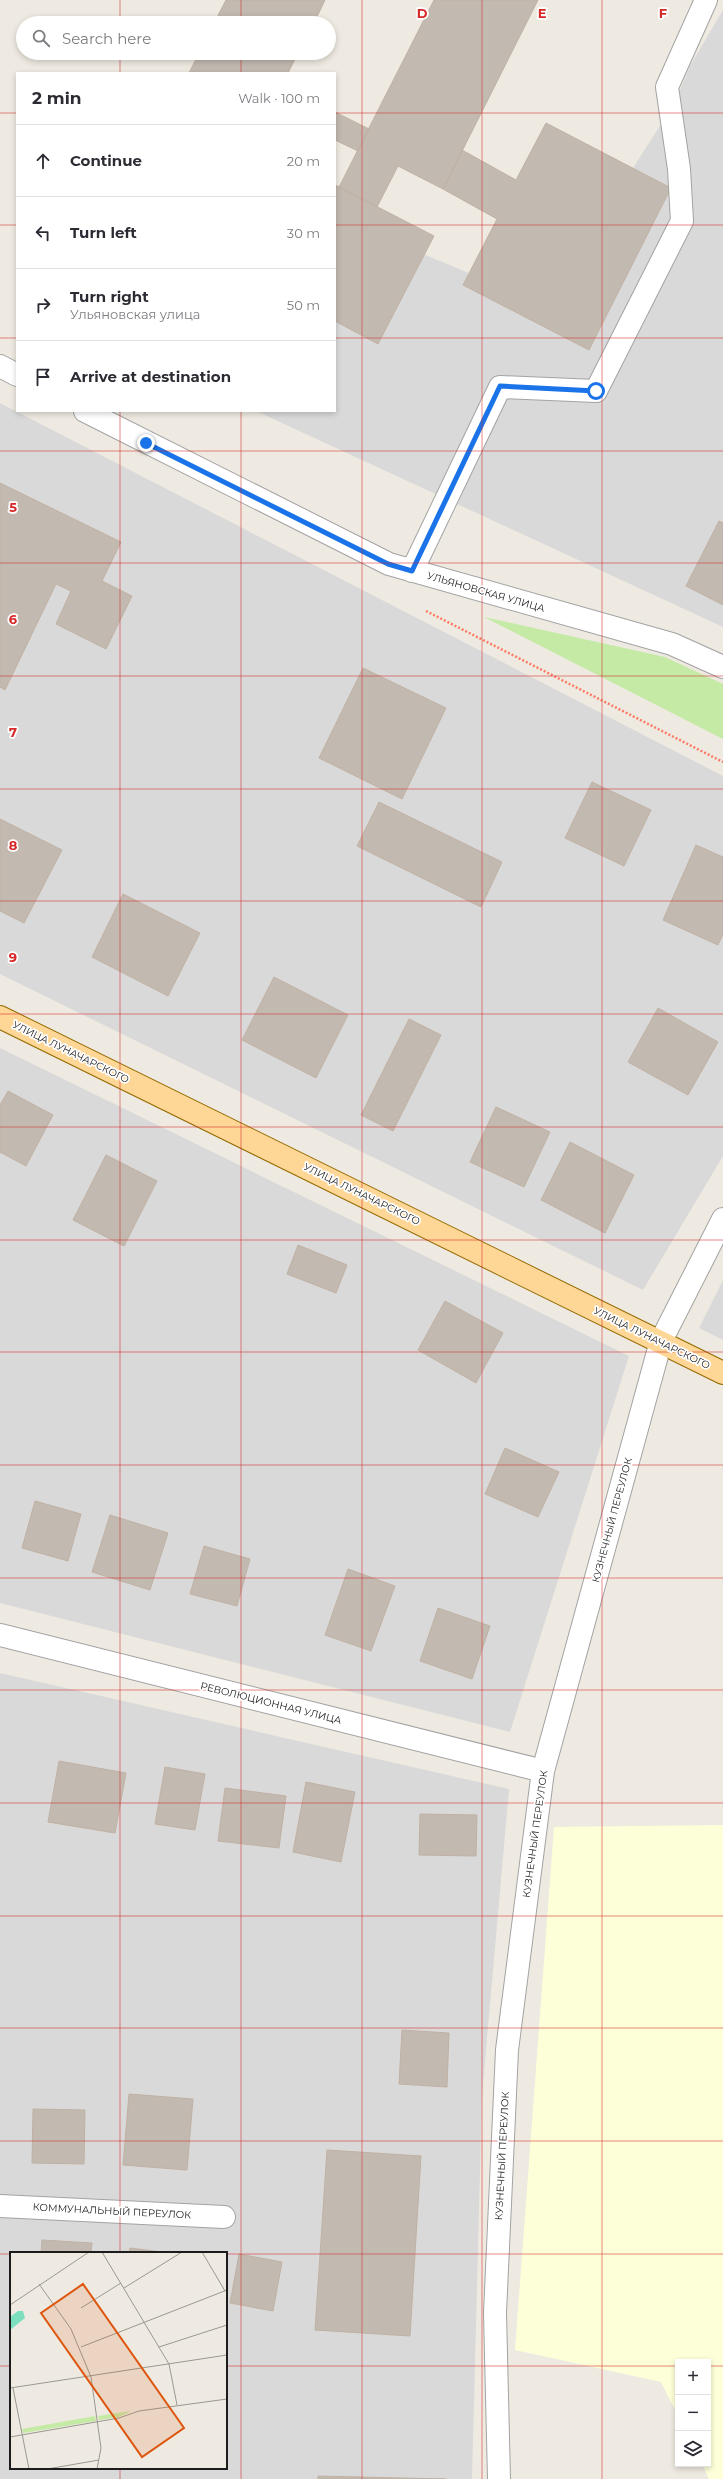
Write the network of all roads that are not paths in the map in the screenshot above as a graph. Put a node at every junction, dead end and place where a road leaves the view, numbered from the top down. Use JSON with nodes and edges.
{"nodes":[{"id":1,"x":706,"y":0,"type":"edge"},
{"id":2,"x":0,"y":366,"type":"edge"},
{"id":3,"x":16,"y":374,"type":"edge"},
{"id":4,"x":88,"y":412,"type":"edge"},
{"id":5,"x":412,"y":571,"type":"junction"},
{"id":6,"x":723,"y":667,"type":"edge"},
{"id":7,"x":0,"y":1017,"type":"edge"},
{"id":8,"x":723,"y":1219,"type":"edge"},
{"id":9,"x":661,"y":1341,"type":"junction"},
{"id":10,"x":723,"y":1373,"type":"edge"},
{"id":11,"x":0,"y":1635,"type":"edge"},
{"id":12,"x":542,"y":1771,"type":"junction"},
{"id":13,"x":0,"y":2206,"type":"edge"},
{"id":14,"x":224,"y":2217,"type":"dead end"},
{"id":15,"x":499,"y":2479,"type":"edge"}],
"edges":[{"from":1,"to":5,"type":"street"},
{"from":2,"to":3,"type":"street"},
{"from":4,"to":5,"type":"street","name":"УЛЬЯНОВСКАЯ УЛИЦА"},
{"from":5,"to":6,"type":"street","name":"УЛЬЯНОВСКАЯ УЛИЦА"},
{"from":7,"to":9,"type":"main road","name":"УЛИЦА ЛУНАЧАРСКОГО"},
{"from":8,"to":9,"type":"street","name":"КУЗНЕЧНЫЙ ПЕРЕУЛОК"},
{"from":9,"to":10,"type":"main road","name":"УЛИЦА ЛУНАЧАРСКОГО"},
{"from":9,"to":12,"type":"street","name":"КУЗНЕЧНЫЙ ПЕРЕУЛОК"},
{"from":11,"to":12,"type":"street","name":"РЕВОЛЮЦИОННАЯ УЛИЦА"},
{"from":12,"to":15,"type":"street","name":"КУЗНЕЧНЫЙ ПЕРЕУЛОК"},
{"from":13,"to":14,"type":"street","name":"КОММУНАЛЬНЫЙ ПЕРЕУЛОК"}]}
